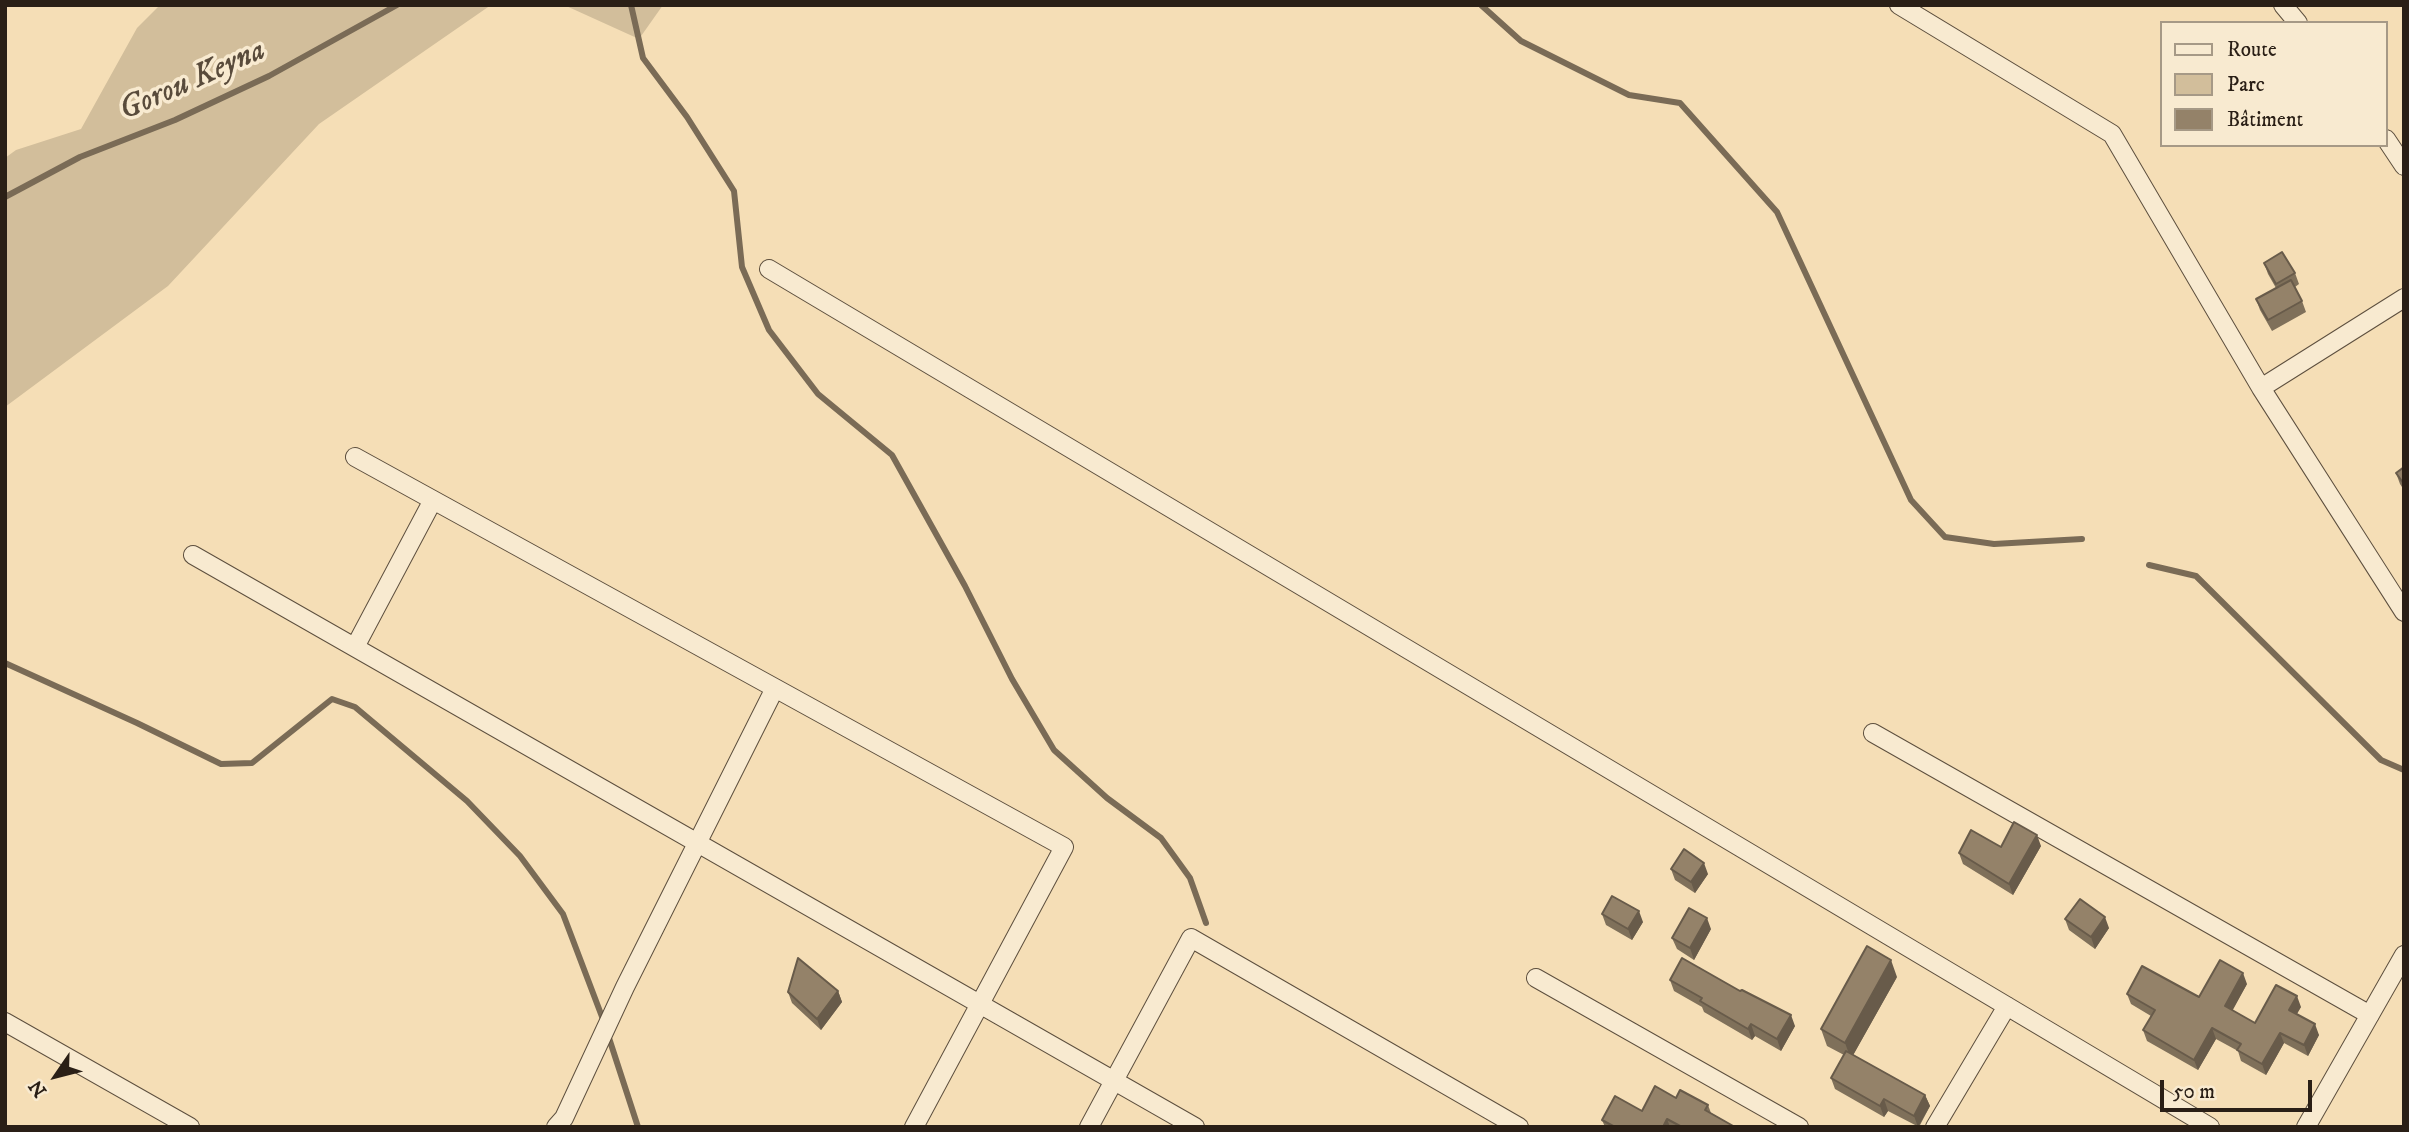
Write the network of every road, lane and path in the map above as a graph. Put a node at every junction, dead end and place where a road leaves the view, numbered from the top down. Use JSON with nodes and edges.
{"nodes":[{"id":1,"x":1899,"y":5,"type":"edge"},
{"id":2,"x":2283,"y":5,"type":"edge"},
{"id":3,"x":2296,"y":21,"type":"edge"},
{"id":4,"x":2388,"y":142,"type":"edge"},
{"id":5,"x":2404,"y":166,"type":"edge"},
{"id":6,"x":769,"y":269,"type":"dead end"},
{"id":7,"x":2404,"y":298,"type":"edge"},
{"id":8,"x":2261,"y":388,"type":"junction"},
{"id":9,"x":355,"y":457,"type":"dead end"},
{"id":10,"x":433,"y":500,"type":"junction"},
{"id":11,"x":193,"y":555,"type":"dead end"},
{"id":12,"x":2404,"y":612,"type":"edge"},
{"id":13,"x":355,"y":647,"type":"junction"},
{"id":14,"x":775,"y":688,"type":"junction"},
{"id":15,"x":1873,"y":733,"type":"dead end"},
{"id":16,"x":697,"y":842,"type":"junction"},
{"id":17,"x":2404,"y":955,"type":"edge"},
{"id":18,"x":1536,"y":978,"type":"dead end"},
{"id":19,"x":980,"y":1004,"type":"junction"},
{"id":20,"x":2007,"y":1006,"type":"junction"},
{"id":21,"x":2370,"y":1015,"type":"junction"},
{"id":22,"x":5,"y":1022,"type":"edge"},
{"id":23,"x":1114,"y":1080,"type":"junction"},
{"id":24,"x":190,"y":1127,"type":"edge"},
{"id":25,"x":556,"y":1127,"type":"edge"},
{"id":26,"x":914,"y":1127,"type":"edge"},
{"id":27,"x":1089,"y":1127,"type":"edge"},
{"id":28,"x":1195,"y":1127,"type":"edge"},
{"id":29,"x":1519,"y":1127,"type":"edge"},
{"id":30,"x":1799,"y":1127,"type":"edge"},
{"id":31,"x":1935,"y":1127,"type":"edge"},
{"id":32,"x":2210,"y":1127,"type":"edge"},
{"id":33,"x":2306,"y":1127,"type":"edge"}],
"edges":[{"from":1,"to":8,"type":"street"},
{"from":2,"to":3,"type":"street"},
{"from":4,"to":5,"type":"street"},
{"from":6,"to":20,"type":"street"},
{"from":7,"to":8,"type":"street"},
{"from":8,"to":12,"type":"street"},
{"from":9,"to":10,"type":"street"},
{"from":10,"to":13,"type":"street"},
{"from":10,"to":14,"type":"street"},
{"from":11,"to":13,"type":"street"},
{"from":13,"to":16,"type":"street"},
{"from":14,"to":16,"type":"street"},
{"from":14,"to":19,"type":"street"},
{"from":15,"to":21,"type":"street"},
{"from":16,"to":19,"type":"street"},
{"from":16,"to":25,"type":"street"},
{"from":17,"to":21,"type":"street"},
{"from":18,"to":30,"type":"street"},
{"from":19,"to":23,"type":"street"},
{"from":19,"to":26,"type":"street"},
{"from":20,"to":31,"type":"street"},
{"from":20,"to":32,"type":"street"},
{"from":21,"to":33,"type":"street"},
{"from":22,"to":24,"type":"street"},
{"from":23,"to":27,"type":"street"},
{"from":23,"to":28,"type":"street"},
{"from":23,"to":29,"type":"street"}]}
